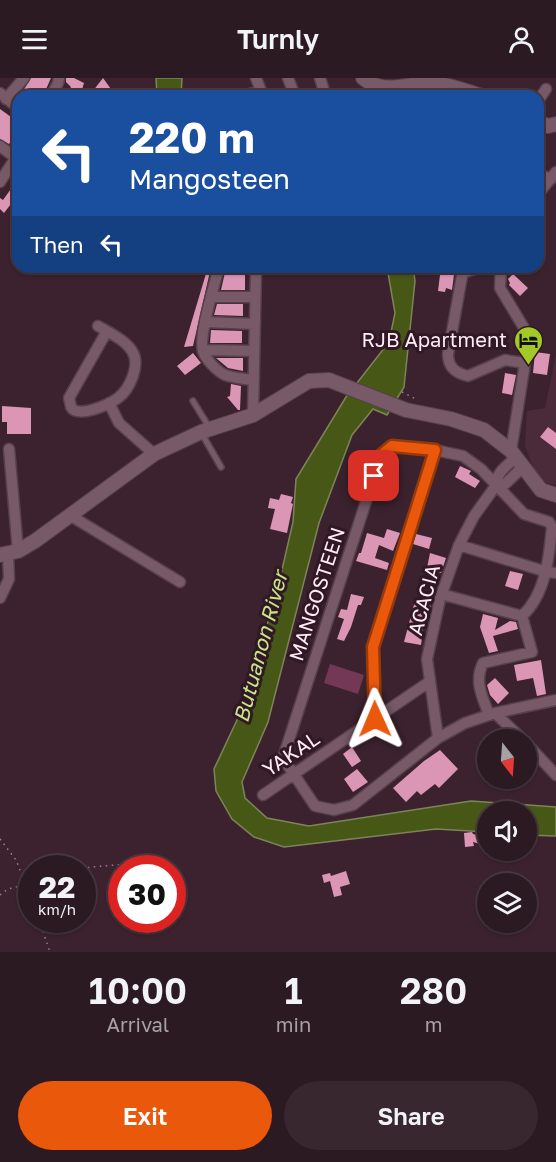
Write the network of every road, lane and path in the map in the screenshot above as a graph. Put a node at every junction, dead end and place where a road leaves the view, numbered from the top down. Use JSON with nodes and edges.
{"nodes":[{"id":1,"x":24,"y":78,"type":"edge"},
{"id":2,"x":363,"y":78,"type":"edge"},
{"id":3,"x":399,"y":83,"type":"edge"},
{"id":4,"x":429,"y":83,"type":"junction"},
{"id":5,"x":546,"y":89,"type":"dead end"},
{"id":6,"x":424,"y":90,"type":"edge"},
{"id":7,"x":463,"y":90,"type":"edge"},
{"id":8,"x":544,"y":92,"type":"edge"},
{"id":9,"x":3,"y":96,"type":"edge"},
{"id":10,"x":12,"y":164,"type":"edge"},
{"id":11,"x":0,"y":182,"type":"edge"},
{"id":12,"x":218,"y":273,"type":"edge"},
{"id":13,"x":256,"y":273,"type":"edge"},
{"id":14,"x":464,"y":273,"type":"edge"},
{"id":15,"x":501,"y":273,"type":"edge"},
{"id":16,"x":212,"y":297,"type":"junction"},
{"id":17,"x":255,"y":297,"type":"junction"},
{"id":18,"x":206,"y":322,"type":"junction"},
{"id":19,"x":255,"y":324,"type":"junction"},
{"id":20,"x":203,"y":350,"type":"junction"},
{"id":21,"x":254,"y":351,"type":"junction"},
{"id":22,"x":525,"y":363,"type":"junction"},
{"id":23,"x":253,"y":380,"type":"junction"},
{"id":24,"x":193,"y":401,"type":"dead end"},
{"id":25,"x":109,"y":403,"type":"junction"},
{"id":26,"x":253,"y":415,"type":"junction"},
{"id":27,"x":206,"y":431,"type":"junction"},
{"id":28,"x":9,"y":449,"type":"dead end"},
{"id":29,"x":435,"y":450,"type":"junction"},
{"id":30,"x":154,"y":454,"type":"junction"},
{"id":31,"x":516,"y":459,"type":"junction"},
{"id":32,"x":221,"y":467,"type":"dead end"},
{"id":33,"x":497,"y":485,"type":"junction"},
{"id":34,"x":556,"y":495,"type":"edge"},
{"id":35,"x":71,"y":516,"type":"junction"},
{"id":36,"x":459,"y":545,"type":"junction"},
{"id":37,"x":9,"y":553,"type":"edge"},
{"id":38,"x":551,"y":573,"type":"edge"},
{"id":39,"x":180,"y":582,"type":"dead end"},
{"id":40,"x":441,"y":594,"type":"junction"},
{"id":41,"x":0,"y":598,"type":"edge"},
{"id":42,"x":522,"y":616,"type":"junction"},
{"id":43,"x":429,"y":682,"type":"junction"},
{"id":44,"x":556,"y":700,"type":"edge"},
{"id":45,"x":492,"y":714,"type":"junction"},
{"id":46,"x":375,"y":719,"type":"junction"},
{"id":47,"x":510,"y":729,"type":"edge"},
{"id":48,"x":438,"y":738,"type":"junction"},
{"id":49,"x":537,"y":755,"type":"edge"},
{"id":50,"x":294,"y":774,"type":"junction"},
{"id":51,"x":556,"y":775,"type":"edge"},
{"id":52,"x":263,"y":795,"type":"dead end"},
{"id":53,"x":0,"y":839,"type":"edge"},
{"id":54,"x":18,"y":865,"type":"edge"},
{"id":55,"x":18,"y":886,"type":"edge"},
{"id":56,"x":0,"y":895,"type":"edge"},
{"id":57,"x":43,"y":933,"type":"edge"},
{"id":58,"x":50,"y":952,"type":"edge"}],
"edges":[{"from":1,"to":9,"type":"street"},
{"from":2,"to":3,"type":"street"},
{"from":3,"to":4,"type":"street"},
{"from":4,"to":6,"type":"street"},
{"from":4,"to":7,"type":"street"},
{"from":5,"to":8,"type":"street"},
{"from":10,"to":11,"type":"street"},
{"from":12,"to":16,"type":"street"},
{"from":13,"to":17,"type":"street"},
{"from":14,"to":22,"type":"street"},
{"from":15,"to":22,"type":"street"},
{"from":16,"to":17,"type":"street"},
{"from":16,"to":18,"type":"street"},
{"from":17,"to":19,"type":"street"},
{"from":18,"to":19,"type":"street"},
{"from":18,"to":20,"type":"street"},
{"from":19,"to":21,"type":"street"},
{"from":20,"to":21,"type":"street"},
{"from":20,"to":23,"type":"street"},
{"from":21,"to":23,"type":"street"},
{"from":22,"to":31,"type":"street"},
{"from":23,"to":26,"type":"street"},
{"from":24,"to":27,"type":"lane"},
{"from":25,"to":25,"type":"street"},
{"from":25,"to":30,"type":"street"},
{"from":26,"to":27,"type":"street"},
{"from":26,"to":31,"type":"street"},
{"from":27,"to":30,"type":"street"},
{"from":27,"to":32,"type":"lane"},
{"from":28,"to":37,"type":"street"},
{"from":29,"to":33,"type":"street","name":"MANGOSTEEN"},
{"from":29,"to":46,"type":"street"},
{"from":29,"to":50,"type":"street","name":"MANGOSTEEN"},
{"from":30,"to":35,"type":"street"},
{"from":31,"to":33,"type":"street"},
{"from":31,"to":34,"type":"street"},
{"from":33,"to":36,"type":"street","name":"ACACIA"},
{"from":33,"to":38,"type":"street","name":"MANGOSTEEN"},
{"from":35,"to":37,"type":"street"},
{"from":35,"to":39,"type":"street"},
{"from":36,"to":38,"type":"street"},
{"from":36,"to":40,"type":"street","name":"ACACIA"},
{"from":37,"to":41,"type":"street"},
{"from":38,"to":42,"type":"street"},
{"from":40,"to":42,"type":"street"},
{"from":40,"to":43,"type":"street","name":"ACACIA"},
{"from":42,"to":45,"type":"street"},
{"from":43,"to":46,"type":"street","name":"YAKAL"},
{"from":43,"to":48,"type":"street","name":"ACACIA"},
{"from":44,"to":45,"type":"street"},
{"from":45,"to":47,"type":"street"},
{"from":45,"to":48,"type":"street"},
{"from":46,"to":50,"type":"street","name":"YAKAL"},
{"from":48,"to":50,"type":"street"},
{"from":49,"to":51,"type":"street"},
{"from":50,"to":52,"type":"street","name":"YAKAL"},
{"from":53,"to":54,"type":"path"},
{"from":55,"to":56,"type":"path"},
{"from":57,"to":58,"type":"path"}]}
